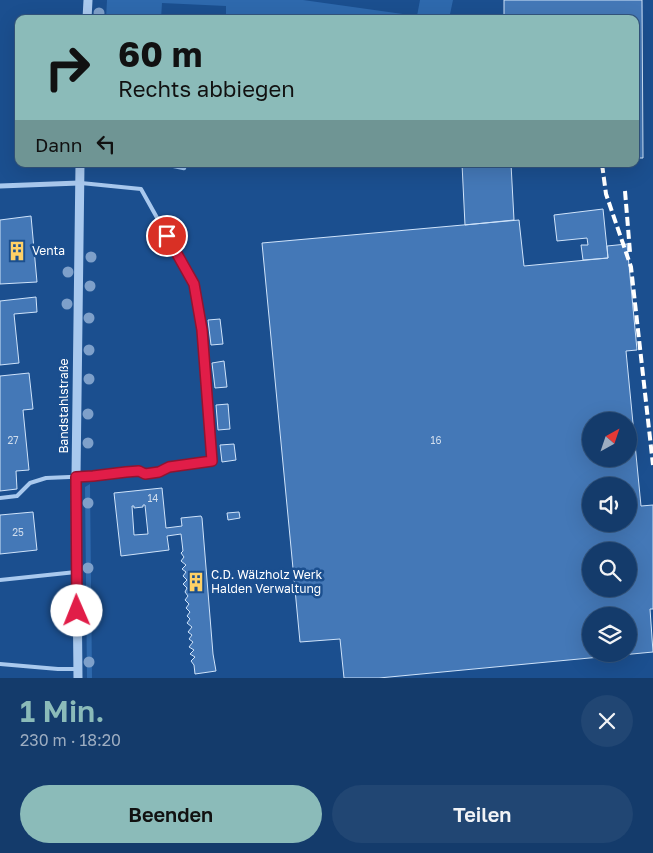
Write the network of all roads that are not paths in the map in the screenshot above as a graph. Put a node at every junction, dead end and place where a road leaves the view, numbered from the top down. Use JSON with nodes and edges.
{"nodes":[{"id":1,"x":88,"y":0,"type":"edge"},
{"id":2,"x":87,"y":15,"type":"edge"},
{"id":3,"x":80,"y":167,"type":"edge"},
{"id":4,"x":79,"y":183,"type":"junction"},
{"id":5,"x":0,"y":186,"type":"edge"},
{"id":6,"x":76,"y":477,"type":"junction"},
{"id":7,"x":0,"y":498,"type":"edge"},
{"id":8,"x":76,"y":572,"type":"junction"},
{"id":9,"x":0,"y":580,"type":"edge"},
{"id":10,"x":0,"y":664,"type":"edge"},
{"id":11,"x":77,"y":674,"type":"edge"}],
"edges":[{"from":1,"to":2,"type":"street"},
{"from":3,"to":4,"type":"street","name":"Bandstahlstraße"},
{"from":4,"to":5,"type":"street"},
{"from":4,"to":6,"type":"street","name":"Bandstahlstraße"},
{"from":4,"to":6,"type":"lane"},
{"from":6,"to":7,"type":"lane"},
{"from":6,"to":8,"type":"street","name":"Bandstahlstraße"},
{"from":8,"to":9,"type":"lane"},
{"from":8,"to":11,"type":"street","name":"Bandstahlstraße"},
{"from":10,"to":11,"type":"lane"}]}
